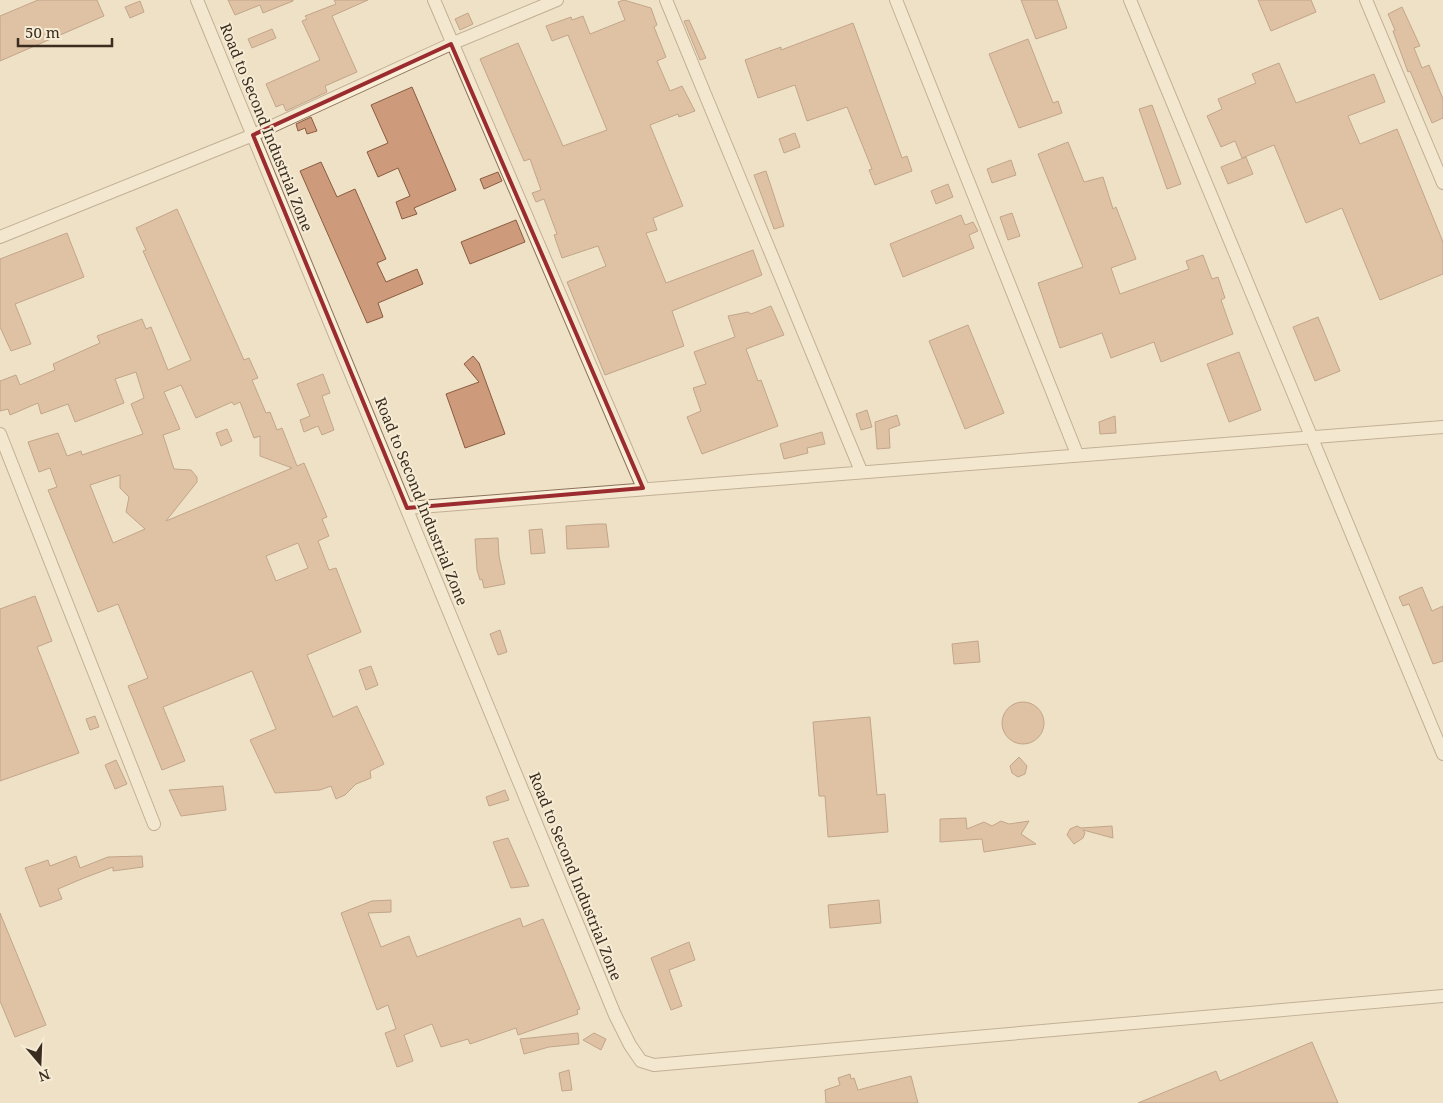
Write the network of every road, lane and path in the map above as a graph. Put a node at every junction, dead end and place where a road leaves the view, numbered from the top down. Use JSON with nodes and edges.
{"nodes":[{"id":1,"x":197,"y":0,"type":"edge"},
{"id":2,"x":434,"y":0,"type":"edge"},
{"id":3,"x":557,"y":0,"type":"edge"},
{"id":4,"x":666,"y":0,"type":"edge"},
{"id":5,"x":896,"y":0,"type":"edge"},
{"id":6,"x":1130,"y":0,"type":"edge"},
{"id":7,"x":1366,"y":0,"type":"edge"},
{"id":8,"x":451,"y":44,"type":"junction"},
{"id":9,"x":253,"y":135,"type":"junction"},
{"id":10,"x":1443,"y":183,"type":"edge"},
{"id":11,"x":0,"y":236,"type":"edge"},
{"id":12,"x":1443,"y":427,"type":"edge"},
{"id":13,"x":0,"y":434,"type":"edge"},
{"id":14,"x":1310,"y":437,"type":"junction"},
{"id":15,"x":1077,"y":454,"type":"junction"},
{"id":16,"x":860,"y":471,"type":"junction"},
{"id":17,"x":643,"y":488,"type":"junction"},
{"id":18,"x":407,"y":508,"type":"junction"},
{"id":19,"x":1443,"y":754,"type":"edge"},
{"id":20,"x":154,"y":824,"type":"dead end"},
{"id":21,"x":1443,"y":996,"type":"edge"}],
"edges":[{"from":1,"to":9,"type":"street","name":"Road to Second Industrial Zone"},
{"from":2,"to":8,"type":"street"},
{"from":3,"to":8,"type":"street"},
{"from":4,"to":16,"type":"street"},
{"from":5,"to":15,"type":"street"},
{"from":6,"to":14,"type":"street"},
{"from":7,"to":10,"type":"street"},
{"from":8,"to":9,"type":"street"},
{"from":8,"to":17,"type":"street"},
{"from":9,"to":11,"type":"street"},
{"from":9,"to":18,"type":"street","name":"Road to Second Industrial Zone"},
{"from":12,"to":14,"type":"street"},
{"from":13,"to":20,"type":"street"},
{"from":14,"to":15,"type":"street"},
{"from":14,"to":19,"type":"street"},
{"from":15,"to":16,"type":"street"},
{"from":16,"to":17,"type":"street"},
{"from":17,"to":18,"type":"street"},
{"from":18,"to":21,"type":"street","name":"Road to Second Industrial Zone"}]}
